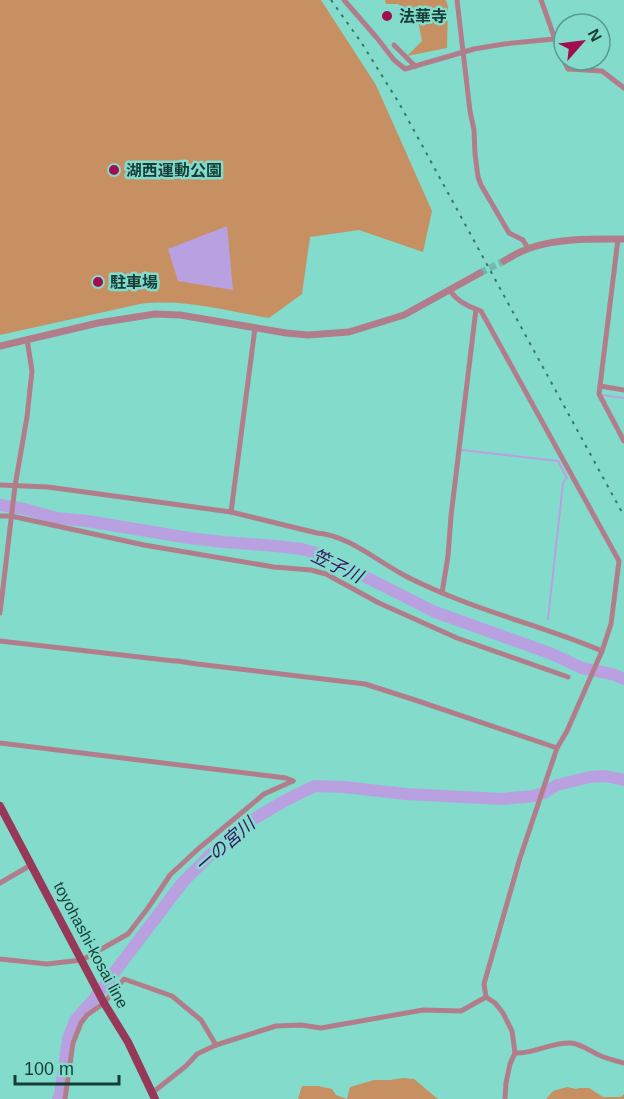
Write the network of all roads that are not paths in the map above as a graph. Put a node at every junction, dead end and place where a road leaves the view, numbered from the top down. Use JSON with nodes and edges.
{"nodes":[{"id":1,"x":344,"y":0,"type":"edge"},
{"id":2,"x":457,"y":0,"type":"edge"},
{"id":3,"x":541,"y":0,"type":"edge"},
{"id":4,"x":552,"y":32,"type":"edge"},
{"id":5,"x":552,"y":39,"type":"edge"},
{"id":6,"x":394,"y":45,"type":"dead end"},
{"id":7,"x":464,"y":51,"type":"junction"},
{"id":8,"x":415,"y":66,"type":"junction"},
{"id":9,"x":603,"y":72,"type":"edge"},
{"id":10,"x":624,"y":88,"type":"edge"},
{"id":11,"x":621,"y":239,"type":"edge"},
{"id":12,"x":528,"y":248,"type":"junction"},
{"id":13,"x":504,"y":261,"type":"tunnel mouth"},
{"id":14,"x":480,"y":273,"type":"tunnel mouth"},
{"id":15,"x":450,"y":290,"type":"junction"},
{"id":16,"x":476,"y":309,"type":"junction"},
{"id":17,"x":255,"y":328,"type":"junction"},
{"id":18,"x":27,"y":339,"type":"junction"},
{"id":19,"x":0,"y":346,"type":"edge"},
{"id":20,"x":600,"y":386,"type":"junction"},
{"id":21,"x":624,"y":390,"type":"edge"},
{"id":22,"x":624,"y":441,"type":"edge"},
{"id":23,"x":0,"y":485,"type":"edge"},
{"id":24,"x":14,"y":488,"type":"junction"},
{"id":25,"x":231,"y":512,"type":"junction"},
{"id":26,"x":0,"y":516,"type":"edge"},
{"id":27,"x":11,"y":516,"type":"junction"},
{"id":28,"x":442,"y":593,"type":"junction"},
{"id":29,"x":0,"y":614,"type":"edge"},
{"id":30,"x":0,"y":641,"type":"edge"},
{"id":31,"x":602,"y":651,"type":"junction"},
{"id":32,"x":568,"y":677,"type":"dead end"},
{"id":33,"x":0,"y":743,"type":"edge"},
{"id":34,"x":557,"y":748,"type":"junction"},
{"id":35,"x":0,"y":806,"type":"edge"},
{"id":36,"x":31,"y":865,"type":"junction"},
{"id":37,"x":0,"y":883,"type":"edge"},
{"id":38,"x":0,"y":959,"type":"edge"},
{"id":39,"x":82,"y":960,"type":"junction"},
{"id":40,"x":486,"y":997,"type":"junction"},
{"id":41,"x":104,"y":1003,"type":"junction"},
{"id":42,"x":216,"y":1045,"type":"junction"},
{"id":43,"x":515,"y":1053,"type":"junction"},
{"id":44,"x":624,"y":1063,"type":"edge"},
{"id":45,"x":153,"y":1096,"type":"edge"},
{"id":46,"x":64,"y":1099,"type":"edge"},
{"id":47,"x":506,"y":1099,"type":"edge"}],
"edges":[{"from":1,"to":8,"type":"street"},
{"from":2,"to":7,"type":"street"},
{"from":3,"to":4,"type":"street"},
{"from":5,"to":7,"type":"street"},
{"from":6,"to":8,"type":"street"},
{"from":7,"to":8,"type":"street"},
{"from":7,"to":12,"type":"street"},
{"from":9,"to":10,"type":"street"},
{"from":11,"to":12,"type":"street"},
{"from":11,"to":20,"type":"street"},
{"from":12,"to":13,"type":"street"},
{"from":14,"to":15,"type":"street"},
{"from":15,"to":16,"type":"street"},
{"from":15,"to":17,"type":"street"},
{"from":16,"to":28,"type":"street"},
{"from":16,"to":31,"type":"street"},
{"from":17,"to":18,"type":"street"},
{"from":17,"to":25,"type":"street"},
{"from":18,"to":19,"type":"street"},
{"from":18,"to":24,"type":"street"},
{"from":20,"to":21,"type":"street"},
{"from":20,"to":22,"type":"street"},
{"from":23,"to":24,"type":"street"},
{"from":24,"to":25,"type":"street"},
{"from":24,"to":27,"type":"street"},
{"from":25,"to":28,"type":"street"},
{"from":26,"to":27,"type":"street"},
{"from":27,"to":29,"type":"street"},
{"from":27,"to":32,"type":"street"},
{"from":28,"to":31,"type":"street"},
{"from":30,"to":34,"type":"street"},
{"from":31,"to":34,"type":"street"},
{"from":33,"to":39,"type":"street"},
{"from":34,"to":40,"type":"street"},
{"from":35,"to":36,"type":"main road","name":"toyohashi-kosai line"},
{"from":36,"to":37,"type":"street"},
{"from":36,"to":39,"type":"main road","name":"toyohashi-kosai line"},
{"from":38,"to":39,"type":"street"},
{"from":39,"to":41,"type":"main road","name":"toyohashi-kosai line"},
{"from":40,"to":42,"type":"street"},
{"from":40,"to":43,"type":"street"},
{"from":41,"to":42,"type":"street"},
{"from":41,"to":45,"type":"main road","name":"toyohashi-kosai line"},
{"from":41,"to":46,"type":"street"},
{"from":42,"to":45,"type":"street"},
{"from":43,"to":44,"type":"street"},
{"from":43,"to":47,"type":"street"}]}
